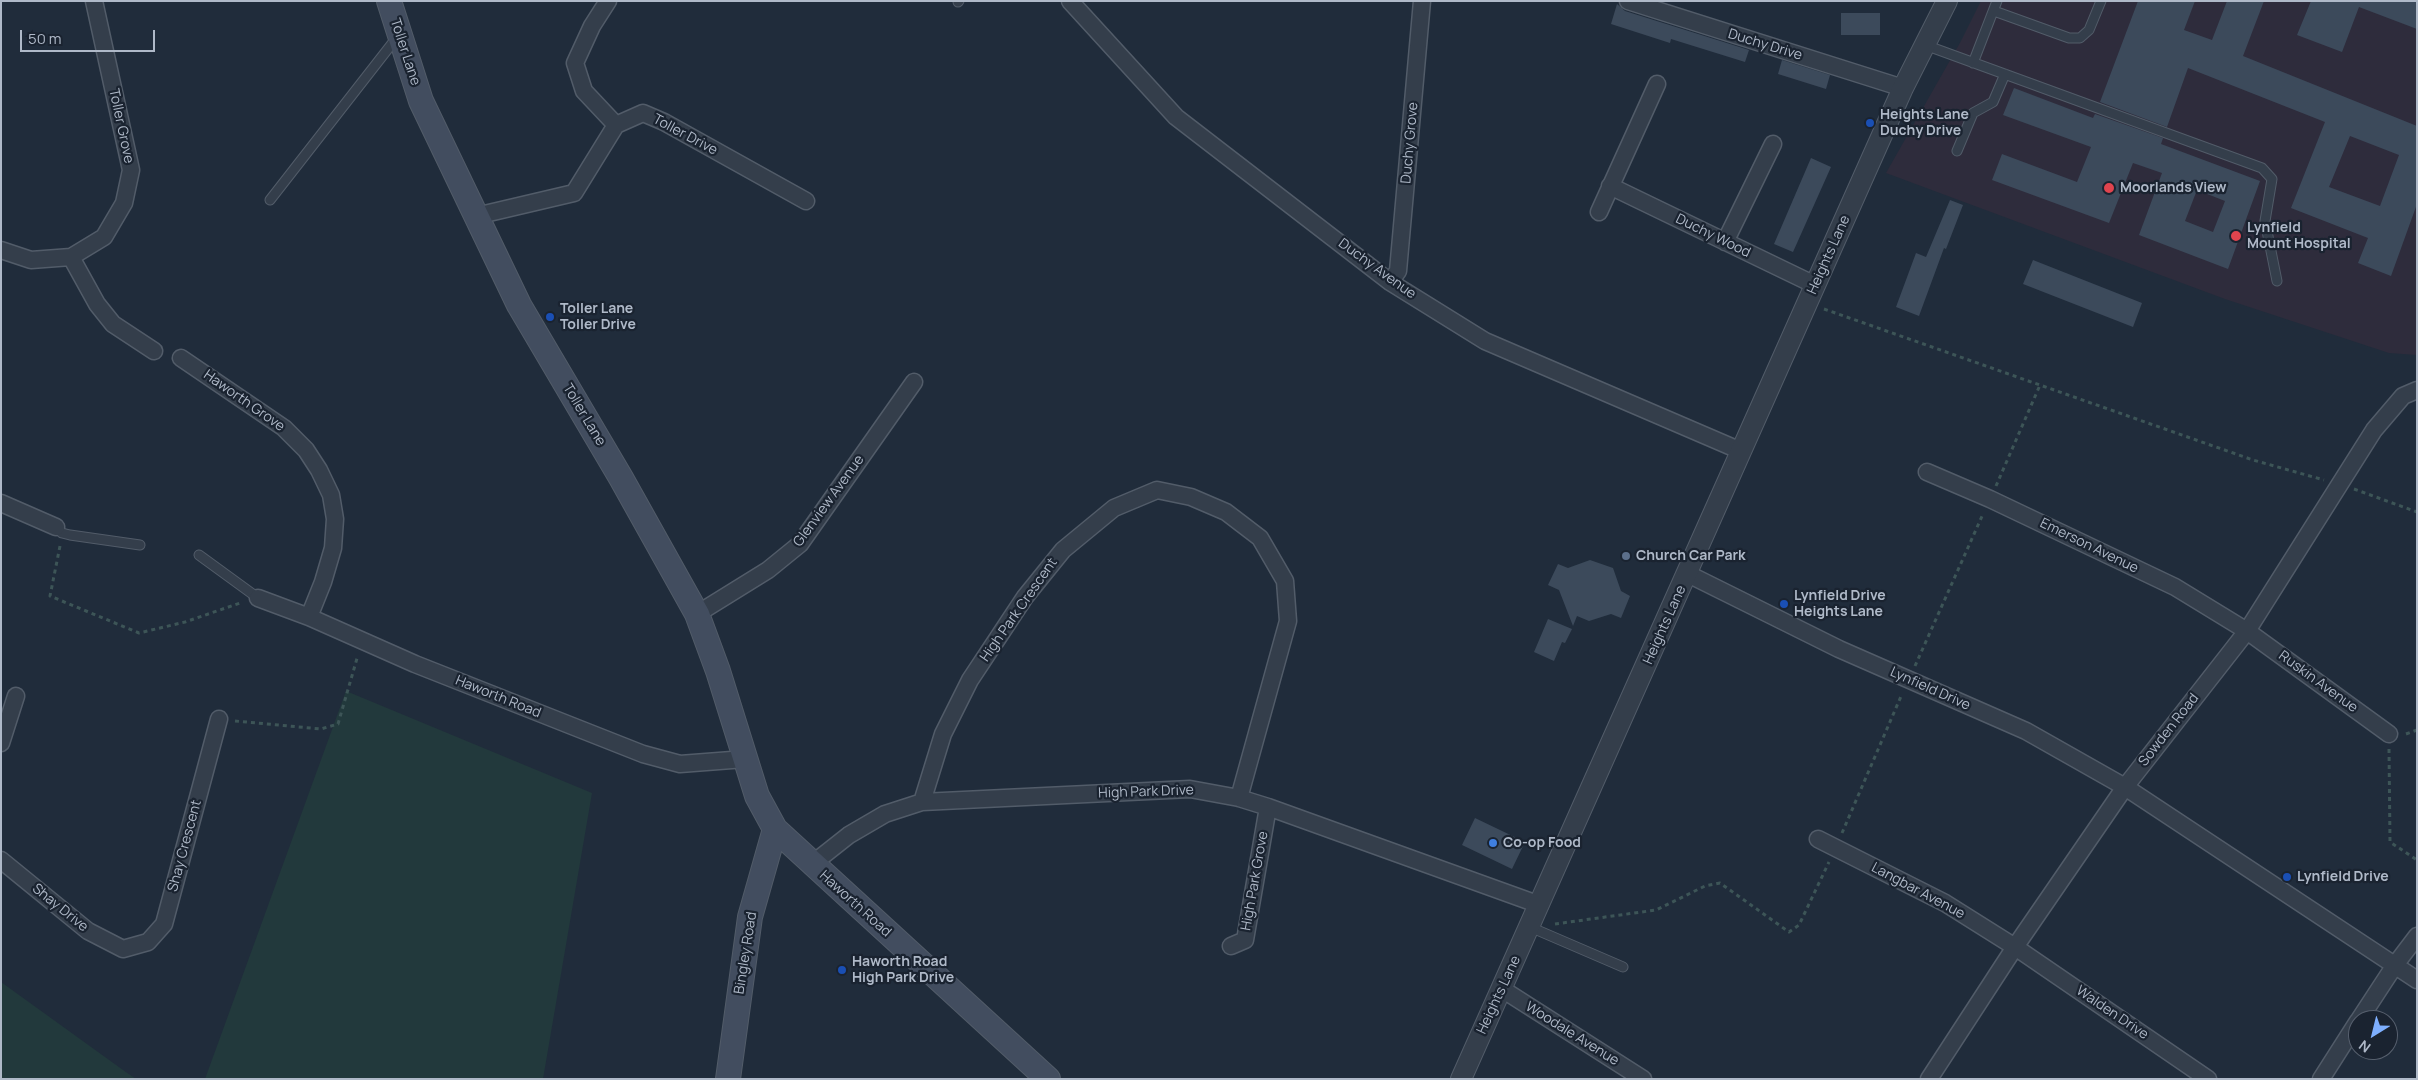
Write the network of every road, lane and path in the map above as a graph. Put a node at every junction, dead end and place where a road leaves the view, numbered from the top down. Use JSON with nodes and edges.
{"nodes":[{"id":1,"x":94,"y":1,"type":"edge"},
{"id":2,"x":389,"y":1,"type":"edge"},
{"id":3,"x":608,"y":1,"type":"edge"},
{"id":4,"x":1070,"y":1,"type":"edge"},
{"id":5,"x":1422,"y":1,"type":"edge"},
{"id":6,"x":1628,"y":1,"type":"edge"},
{"id":7,"x":1947,"y":1,"type":"edge"},
{"id":8,"x":1998,"y":1,"type":"edge"},
{"id":9,"x":2101,"y":1,"type":"edge"},
{"id":10,"x":1994,"y":10,"type":"junction"},
{"id":11,"x":400,"y":34,"type":"junction"},
{"id":12,"x":1925,"y":45,"type":"junction"},
{"id":13,"x":1973,"y":63,"type":"junction"},
{"id":14,"x":2004,"y":74,"type":"junction"},
{"id":15,"x":1657,"y":84,"type":"dead end"},
{"id":16,"x":1903,"y":88,"type":"junction"},
{"id":17,"x":616,"y":125,"type":"junction"},
{"id":18,"x":1773,"y":144,"type":"dead end"},
{"id":19,"x":1957,"y":151,"type":"dead end"},
{"id":20,"x":1610,"y":186,"type":"junction"},
{"id":21,"x":270,"y":200,"type":"dead end"},
{"id":22,"x":806,"y":201,"type":"dead end"},
{"id":23,"x":1599,"y":212,"type":"dead end"},
{"id":24,"x":476,"y":216,"type":"junction"},
{"id":25,"x":1725,"y":242,"type":"junction"},
{"id":26,"x":1,"y":250,"type":"edge"},
{"id":27,"x":71,"y":258,"type":"junction"},
{"id":28,"x":2277,"y":281,"type":"dead end"},
{"id":29,"x":1390,"y":282,"type":"junction"},
{"id":30,"x":1815,"y":285,"type":"junction"},
{"id":31,"x":1807,"y":303,"type":"junction"},
{"id":32,"x":154,"y":351,"type":"dead end"},
{"id":33,"x":181,"y":358,"type":"dead end"},
{"id":34,"x":914,"y":382,"type":"dead end"},
{"id":35,"x":2040,"y":385,"type":"junction"},
{"id":36,"x":2417,"y":390,"type":"edge"},
{"id":37,"x":1741,"y":451,"type":"junction"},
{"id":38,"x":1927,"y":472,"type":"dead end"},
{"id":39,"x":2339,"y":484,"type":"junction"},
{"id":40,"x":1990,"y":499,"type":"junction"},
{"id":41,"x":1,"y":502,"type":"edge"},
{"id":42,"x":2417,"y":512,"type":"edge"},
{"id":43,"x":59,"y":530,"type":"junction"},
{"id":44,"x":140,"y":545,"type":"dead end"},
{"id":45,"x":199,"y":555,"type":"dead end"},
{"id":46,"x":1688,"y":574,"type":"junction"},
{"id":47,"x":258,"y":598,"type":"junction"},
{"id":48,"x":697,"y":614,"type":"junction"},
{"id":49,"x":309,"y":617,"type":"junction"},
{"id":50,"x":2247,"y":631,"type":"junction"},
{"id":51,"x":362,"y":641,"type":"junction"},
{"id":52,"x":1909,"y":680,"type":"junction"},
{"id":53,"x":16,"y":696,"type":"dead end"},
{"id":54,"x":219,"y":719,"type":"joint"},
{"id":55,"x":2417,"y":730,"type":"edge"},
{"id":56,"x":2389,"y":734,"type":"junction"},
{"id":57,"x":1,"y":743,"type":"edge"},
{"id":58,"x":745,"y":759,"type":"junction"},
{"id":59,"x":2125,"y":786,"type":"junction"},
{"id":60,"x":1239,"y":798,"type":"junction"},
{"id":61,"x":922,"y":802,"type":"junction"},
{"id":62,"x":1268,"y":807,"type":"junction"},
{"id":63,"x":775,"y":829,"type":"junction"},
{"id":64,"x":1818,"y":839,"type":"dead end"},
{"id":65,"x":1836,"y":848,"type":"junction"},
{"id":66,"x":1,"y":860,"type":"edge"},
{"id":67,"x":2417,"y":860,"type":"edge"},
{"id":68,"x":811,"y":865,"type":"junction"},
{"id":69,"x":1540,"y":905,"type":"junction"},
{"id":70,"x":1530,"y":927,"type":"junction"},
{"id":71,"x":2417,"y":936,"type":"edge"},
{"id":72,"x":1231,"y":946,"type":"dead end"},
{"id":73,"x":2015,"y":947,"type":"junction"},
{"id":74,"x":123,"y":949,"type":"joint"},
{"id":75,"x":2395,"y":965,"type":"junction"},
{"id":76,"x":1623,"y":967,"type":"dead end"},
{"id":77,"x":2417,"y":980,"type":"edge"},
{"id":78,"x":1502,"y":989,"type":"junction"},
{"id":79,"x":2365,"y":1010,"type":"edge"},
{"id":80,"x":2348,"y":1037,"type":"edge"},
{"id":81,"x":728,"y":1079,"type":"edge"},
{"id":82,"x":1048,"y":1079,"type":"edge"},
{"id":83,"x":1461,"y":1079,"type":"edge"},
{"id":84,"x":1643,"y":1079,"type":"edge"},
{"id":85,"x":1929,"y":1079,"type":"edge"},
{"id":86,"x":2208,"y":1079,"type":"edge"},
{"id":87,"x":2321,"y":1079,"type":"edge"}],
"edges":[{"from":1,"to":27,"type":"street","name":"Toller Grove"},
{"from":2,"to":11,"type":"main road","name":"Toller Lane"},
{"from":3,"to":17,"type":"street"},
{"from":4,"to":29,"type":"street","name":"Duchy Avenue"},
{"from":5,"to":29,"type":"street","name":"Duchy Grove"},
{"from":6,"to":16,"type":"street","name":"Duchy Drive"},
{"from":7,"to":12,"type":"street","name":"Heights Lane"},
{"from":8,"to":10,"type":"lane"},
{"from":9,"to":10,"type":"lane"},
{"from":10,"to":13,"type":"lane"},
{"from":11,"to":21,"type":"lane"},
{"from":11,"to":24,"type":"main road","name":"Toller Lane"},
{"from":12,"to":13,"type":"lane"},
{"from":12,"to":16,"type":"street","name":"Heights Lane"},
{"from":13,"to":14,"type":"lane"},
{"from":14,"to":19,"type":"lane"},
{"from":14,"to":28,"type":"lane"},
{"from":15,"to":20,"type":"street"},
{"from":16,"to":30,"type":"street","name":"Heights Lane"},
{"from":17,"to":22,"type":"street","name":"Toller Drive"},
{"from":17,"to":24,"type":"street"},
{"from":18,"to":25,"type":"street"},
{"from":20,"to":23,"type":"street"},
{"from":20,"to":25,"type":"street","name":"Duchy Wood"},
{"from":24,"to":48,"type":"main road","name":"Toller Lane"},
{"from":25,"to":30,"type":"street","name":"Duchy Wood"},
{"from":26,"to":27,"type":"street","name":"Toller Grove"},
{"from":27,"to":32,"type":"street"},
{"from":29,"to":37,"type":"street","name":"Duchy Avenue"},
{"from":30,"to":31,"type":"street","name":"Heights Lane"},
{"from":31,"to":35,"type":"path"},
{"from":31,"to":37,"type":"street","name":"Heights Lane"},
{"from":33,"to":49,"type":"street","name":"Haworth Grove"},
{"from":34,"to":48,"type":"street","name":"Glenview Avenue"},
{"from":35,"to":39,"type":"path"},
{"from":35,"to":40,"type":"path"},
{"from":36,"to":39,"type":"street","name":"Sowden Road"},
{"from":37,"to":46,"type":"street","name":"Heights Lane"},
{"from":38,"to":40,"type":"street","name":"Emerson Avenue"},
{"from":39,"to":42,"type":"path"},
{"from":39,"to":50,"type":"street","name":"Sowden Road"},
{"from":40,"to":50,"type":"street","name":"Emerson Avenue"},
{"from":40,"to":52,"type":"path"},
{"from":41,"to":43,"type":"street"},
{"from":43,"to":44,"type":"lane"},
{"from":43,"to":47,"type":"path"},
{"from":45,"to":47,"type":"lane"},
{"from":46,"to":52,"type":"street","name":"Lynfield Drive"},
{"from":46,"to":69,"type":"street","name":"Heights Lane"},
{"from":47,"to":49,"type":"street","name":"Haworth Road"},
{"from":48,"to":58,"type":"main road","name":"Toller Lane"},
{"from":49,"to":51,"type":"street","name":"Haworth Road"},
{"from":50,"to":56,"type":"street","name":"Ruskin Avenue"},
{"from":50,"to":59,"type":"street","name":"Sowden Road"},
{"from":51,"to":54,"type":"path"},
{"from":51,"to":58,"type":"street","name":"Haworth Road"},
{"from":52,"to":59,"type":"street","name":"Lynfield Drive"},
{"from":52,"to":65,"type":"path"},
{"from":53,"to":57,"type":"street"},
{"from":54,"to":74,"type":"street","name":"Shay Crescent"},
{"from":55,"to":56,"type":"path"},
{"from":56,"to":67,"type":"path"},
{"from":58,"to":63,"type":"main road","name":"Toller Lane"},
{"from":59,"to":73,"type":"street","name":"Sowden Road"},
{"from":59,"to":75,"type":"street","name":"Lynfield Drive"},
{"from":60,"to":61,"type":"street","name":"High Park Drive"},
{"from":60,"to":61,"type":"street","name":"High Park Crescent"},
{"from":60,"to":62,"type":"street","name":"High Park Drive"},
{"from":61,"to":68,"type":"street","name":"High Park Drive"},
{"from":62,"to":69,"type":"street","name":"High Park Drive"},
{"from":62,"to":72,"type":"street","name":"High Park Grove"},
{"from":63,"to":68,"type":"main road","name":"Haworth Road"},
{"from":63,"to":81,"type":"main road","name":"Bingley Road"},
{"from":64,"to":65,"type":"street","name":"Langbar Avenue"},
{"from":65,"to":70,"type":"path"},
{"from":65,"to":73,"type":"street","name":"Langbar Avenue"},
{"from":66,"to":74,"type":"street","name":"Shay Drive"},
{"from":68,"to":82,"type":"main road","name":"Haworth Road"},
{"from":69,"to":70,"type":"street","name":"Heights Lane"},
{"from":70,"to":76,"type":"lane"},
{"from":70,"to":78,"type":"street","name":"Heights Lane"},
{"from":71,"to":75,"type":"street"},
{"from":73,"to":85,"type":"street","name":"Sowden Road"},
{"from":73,"to":86,"type":"street","name":"Walden Drive"},
{"from":75,"to":77,"type":"street","name":"Lynfield Drive"},
{"from":75,"to":79,"type":"street"},
{"from":78,"to":83,"type":"street","name":"Heights Lane"},
{"from":78,"to":84,"type":"street","name":"Woodale Avenue"},
{"from":80,"to":87,"type":"street"}]}
